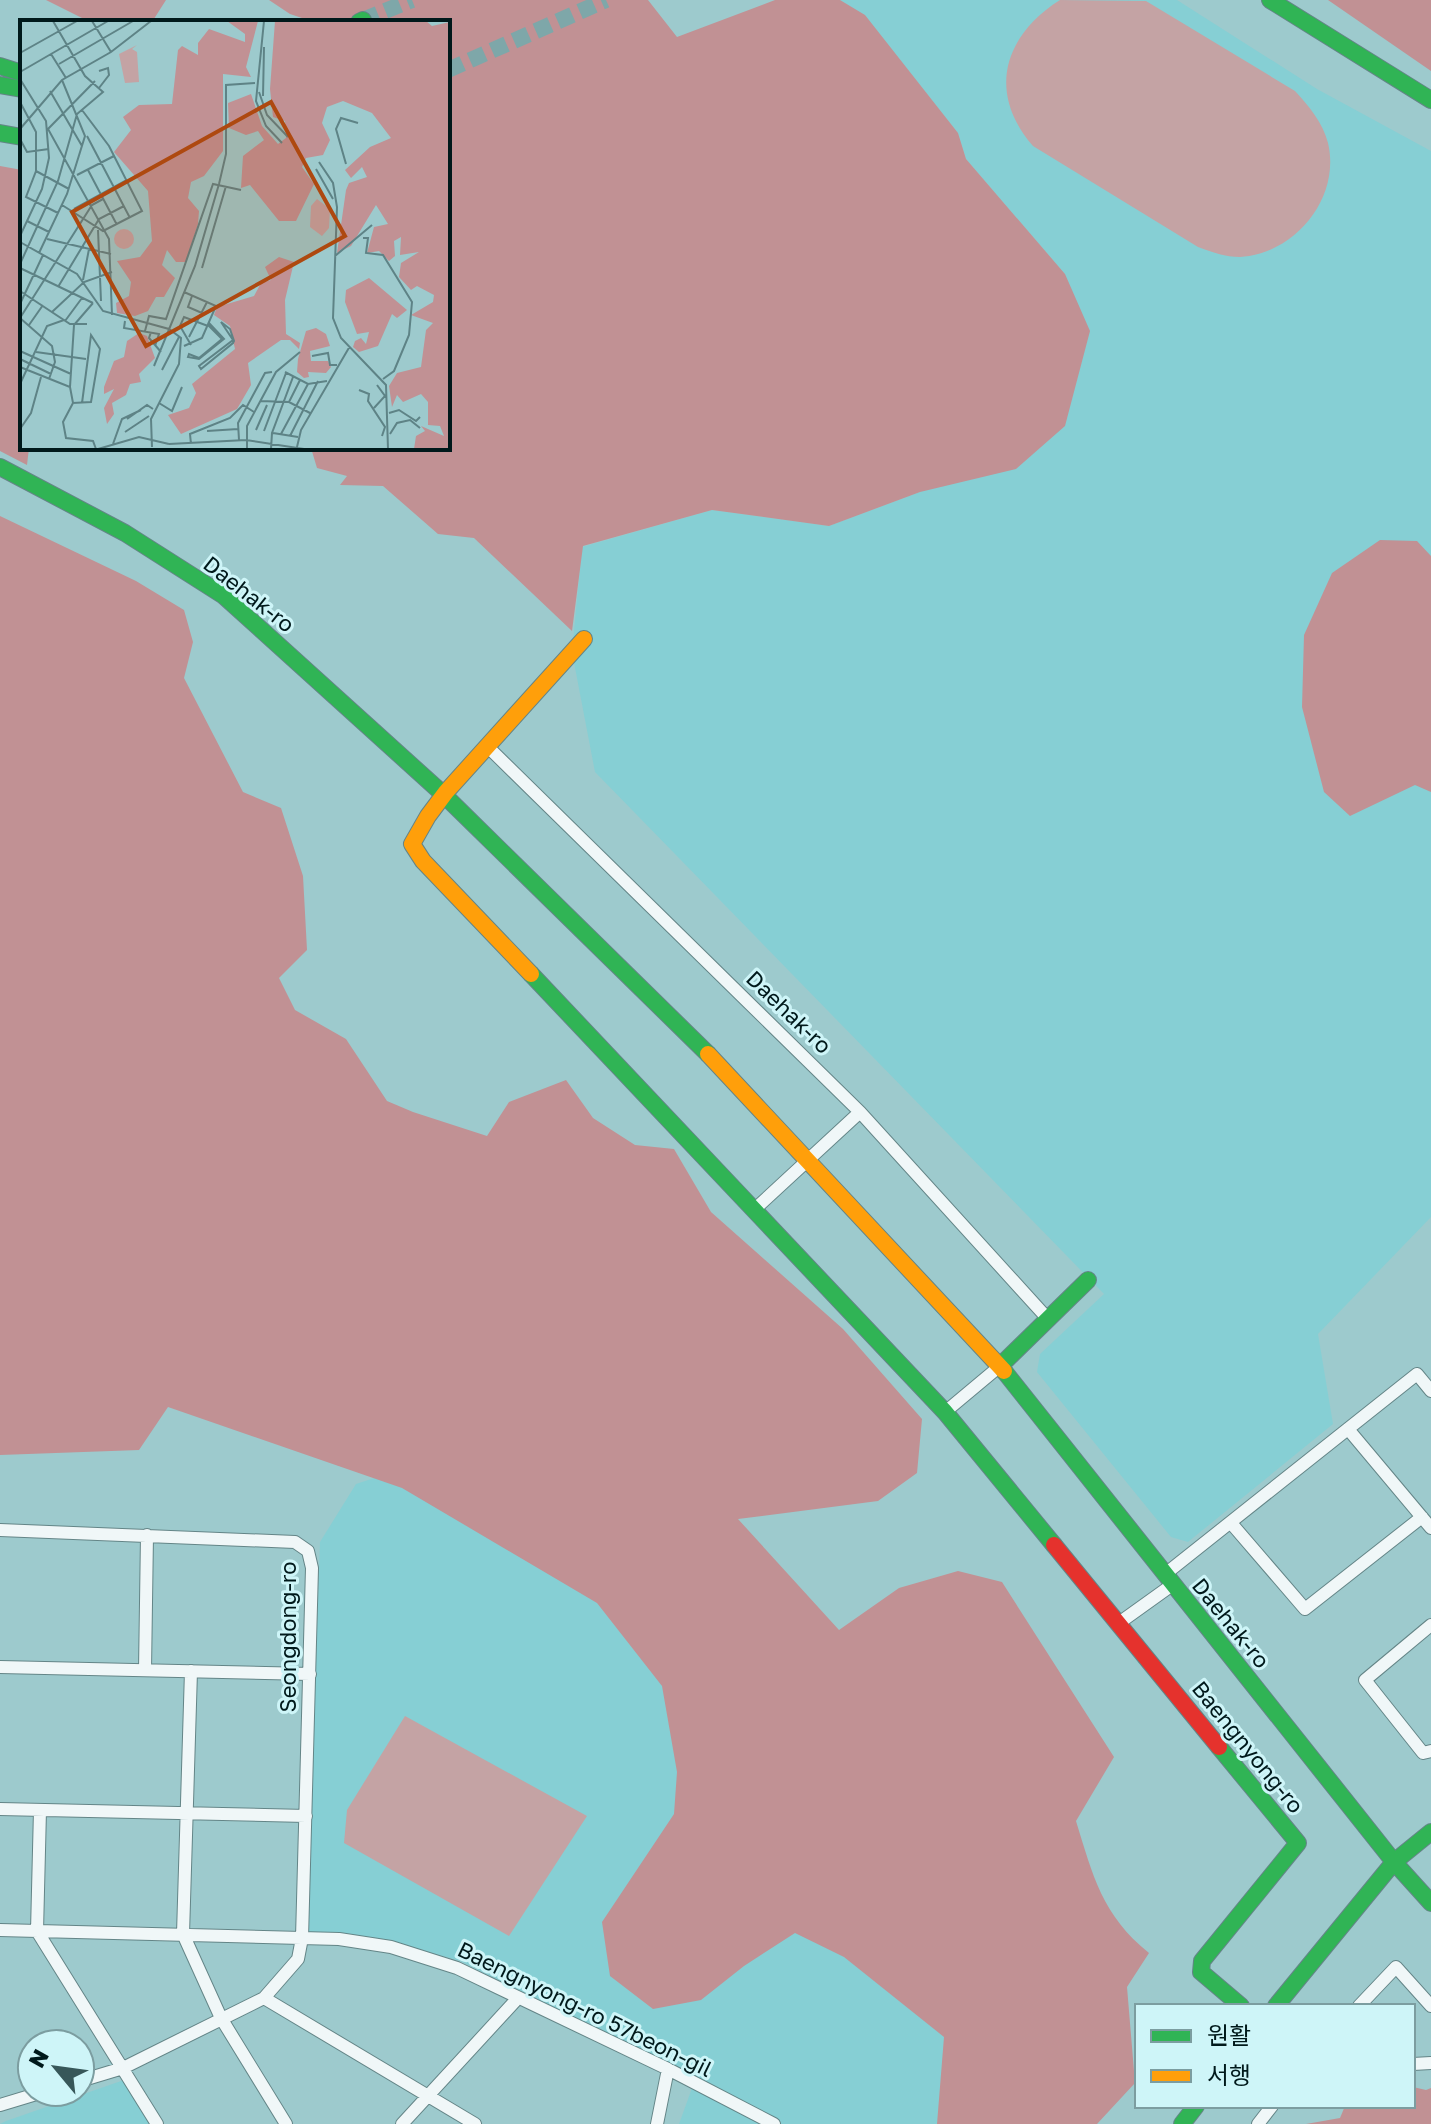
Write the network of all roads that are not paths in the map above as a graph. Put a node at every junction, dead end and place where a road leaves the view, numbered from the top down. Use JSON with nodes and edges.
{"nodes":[{"id":1,"x":1270,"y":0,"type":"edge"},
{"id":2,"x":0,"y":66,"type":"edge"},
{"id":3,"x":20,"y":72,"type":"edge"},
{"id":4,"x":0,"y":85,"type":"edge"},
{"id":5,"x":20,"y":89,"type":"edge"},
{"id":6,"x":1431,"y":100,"type":"edge"},
{"id":7,"x":0,"y":133,"type":"edge"},
{"id":8,"x":20,"y":137,"type":"edge"},
{"id":9,"x":20,"y":143,"type":"edge"},
{"id":10,"x":0,"y":144,"type":"edge"},
{"id":11,"x":0,"y":467,"type":"edge"},
{"id":12,"x":584,"y":639,"type":"dead end"},
{"id":13,"x":488,"y":747,"type":"junction"},
{"id":14,"x":443,"y":794,"type":"junction"},
{"id":15,"x":860,"y":1112,"type":"junction"},
{"id":16,"x":807,"y":1161,"type":"junction"},
{"id":17,"x":755,"y":1209,"type":"junction"},
{"id":18,"x":1088,"y":1280,"type":"dead end"},
{"id":19,"x":1048,"y":1319,"type":"junction"},
{"id":20,"x":1000,"y":1366,"type":"junction"},
{"id":21,"x":1431,"y":1391,"type":"edge"},
{"id":22,"x":945,"y":1412,"type":"junction"},
{"id":23,"x":1348,"y":1429,"type":"junction"},
{"id":24,"x":1422,"y":1517,"type":"junction"},
{"id":25,"x":1231,"y":1523,"type":"junction"},
{"id":26,"x":1431,"y":1528,"type":"edge"},
{"id":27,"x":0,"y":1530,"type":"edge"},
{"id":28,"x":147,"y":1535,"type":"junction"},
{"id":29,"x":1168,"y":1580,"type":"junction"},
{"id":30,"x":1119,"y":1623,"type":"junction"},
{"id":31,"x":1431,"y":1625,"type":"edge"},
{"id":32,"x":0,"y":1667,"type":"edge"},
{"id":33,"x":145,"y":1670,"type":"junction"},
{"id":34,"x":191,"y":1671,"type":"junction"},
{"id":35,"x":310,"y":1674,"type":"junction"},
{"id":36,"x":1431,"y":1751,"type":"edge"},
{"id":37,"x":0,"y":1809,"type":"edge"},
{"id":38,"x":40,"y":1810,"type":"junction"},
{"id":39,"x":186,"y":1814,"type":"junction"},
{"id":40,"x":306,"y":1816,"type":"junction"},
{"id":41,"x":1431,"y":1832,"type":"edge"},
{"id":42,"x":1394,"y":1862,"type":"junction"},
{"id":43,"x":1431,"y":1903,"type":"edge"},
{"id":44,"x":0,"y":1930,"type":"edge"},
{"id":45,"x":37,"y":1931,"type":"junction"},
{"id":46,"x":183,"y":1934,"type":"junction"},
{"id":47,"x":302,"y":1938,"type":"junction"},
{"id":48,"x":264,"y":1998,"type":"junction"},
{"id":49,"x":518,"y":1998,"type":"junction"},
{"id":50,"x":1239,"y":2004,"type":"edge"},
{"id":51,"x":1278,"y":2004,"type":"edge"},
{"id":52,"x":1361,"y":2004,"type":"edge"},
{"id":53,"x":1431,"y":2006,"type":"edge"},
{"id":54,"x":221,"y":2018,"type":"junction"},
{"id":55,"x":123,"y":2068,"type":"junction"},
{"id":56,"x":668,"y":2069,"type":"junction"},
{"id":57,"x":96,"y":2076,"type":"edge"},
{"id":58,"x":428,"y":2096,"type":"junction"},
{"id":59,"x":1194,"y":2108,"type":"edge"},
{"id":60,"x":1270,"y":2108,"type":"edge"},
{"id":61,"x":157,"y":2124,"type":"edge"},
{"id":62,"x":286,"y":2124,"type":"edge"},
{"id":63,"x":402,"y":2124,"type":"edge"},
{"id":64,"x":475,"y":2124,"type":"edge"},
{"id":65,"x":657,"y":2124,"type":"edge"},
{"id":66,"x":774,"y":2124,"type":"edge"},
{"id":67,"x":1182,"y":2124,"type":"edge"},
{"id":68,"x":1258,"y":2124,"type":"edge"}],
"edges":[{"from":1,"to":6,"type":"main road"},
{"from":2,"to":3,"type":"main road"},
{"from":4,"to":5,"type":"main road"},
{"from":7,"to":8,"type":"main road"},
{"from":9,"to":10,"type":"main road"},
{"from":11,"to":14,"type":"main road","name":"Daehak-ro"},
{"from":12,"to":13,"type":"main road"},
{"from":13,"to":14,"type":"main road"},
{"from":13,"to":15,"type":"street","name":"Daehak-ro"},
{"from":14,"to":16,"type":"main road","name":"Daehak-ro"},
{"from":14,"to":17,"type":"main road"},
{"from":15,"to":16,"type":"street"},
{"from":15,"to":19,"type":"street","name":"Daehak-ro"},
{"from":16,"to":17,"type":"street"},
{"from":16,"to":20,"type":"main road","name":"Daehak-ro"},
{"from":17,"to":22,"type":"main road"},
{"from":18,"to":19,"type":"main road"},
{"from":19,"to":20,"type":"main road"},
{"from":20,"to":22,"type":"street"},
{"from":20,"to":29,"type":"main road","name":"Daehak-ro"},
{"from":21,"to":23,"type":"street"},
{"from":22,"to":30,"type":"main road"},
{"from":23,"to":24,"type":"street"},
{"from":23,"to":25,"type":"street"},
{"from":24,"to":25,"type":"street"},
{"from":24,"to":26,"type":"street"},
{"from":25,"to":29,"type":"street"},
{"from":27,"to":28,"type":"street","name":"Seongdong-ro"},
{"from":28,"to":33,"type":"street"},
{"from":28,"to":35,"type":"street","name":"Seongdong-ro"},
{"from":29,"to":30,"type":"street"},
{"from":29,"to":42,"type":"main road","name":"Daehak-ro"},
{"from":30,"to":50,"type":"main road","name":"Baengnyong-ro"},
{"from":31,"to":36,"type":"street"},
{"from":32,"to":33,"type":"street"},
{"from":33,"to":34,"type":"street"},
{"from":34,"to":35,"type":"street"},
{"from":34,"to":39,"type":"street"},
{"from":35,"to":40,"type":"street","name":"Seongdong-ro"},
{"from":37,"to":38,"type":"street"},
{"from":38,"to":39,"type":"street"},
{"from":38,"to":45,"type":"street"},
{"from":39,"to":40,"type":"street"},
{"from":39,"to":46,"type":"street"},
{"from":40,"to":47,"type":"street","name":"Seongdong-ro"},
{"from":41,"to":42,"type":"main road"},
{"from":42,"to":43,"type":"main road","name":"Daehak-ro"},
{"from":42,"to":51,"type":"main road"},
{"from":44,"to":45,"type":"street","name":"Baengnyong-ro 57beon-gil"},
{"from":45,"to":46,"type":"street","name":"Baengnyong-ro 57beon-gil"},
{"from":45,"to":55,"type":"street"},
{"from":46,"to":47,"type":"street","name":"Baengnyong-ro 57beon-gil"},
{"from":46,"to":54,"type":"street"},
{"from":47,"to":48,"type":"street"},
{"from":47,"to":49,"type":"street","name":"Baengnyong-ro 57beon-gil"},
{"from":48,"to":54,"type":"street"},
{"from":48,"to":58,"type":"street"},
{"from":49,"to":56,"type":"street","name":"Baengnyong-ro 57beon-gil"},
{"from":49,"to":58,"type":"street"},
{"from":52,"to":53,"type":"street"},
{"from":54,"to":55,"type":"street"},
{"from":54,"to":62,"type":"street"},
{"from":55,"to":57,"type":"street"},
{"from":55,"to":61,"type":"street"},
{"from":56,"to":65,"type":"street"},
{"from":56,"to":66,"type":"street","name":"Baengnyong-ro 57beon-gil"},
{"from":58,"to":63,"type":"street"},
{"from":58,"to":64,"type":"street"},
{"from":59,"to":67,"type":"main road"},
{"from":60,"to":68,"type":"street"}]}
